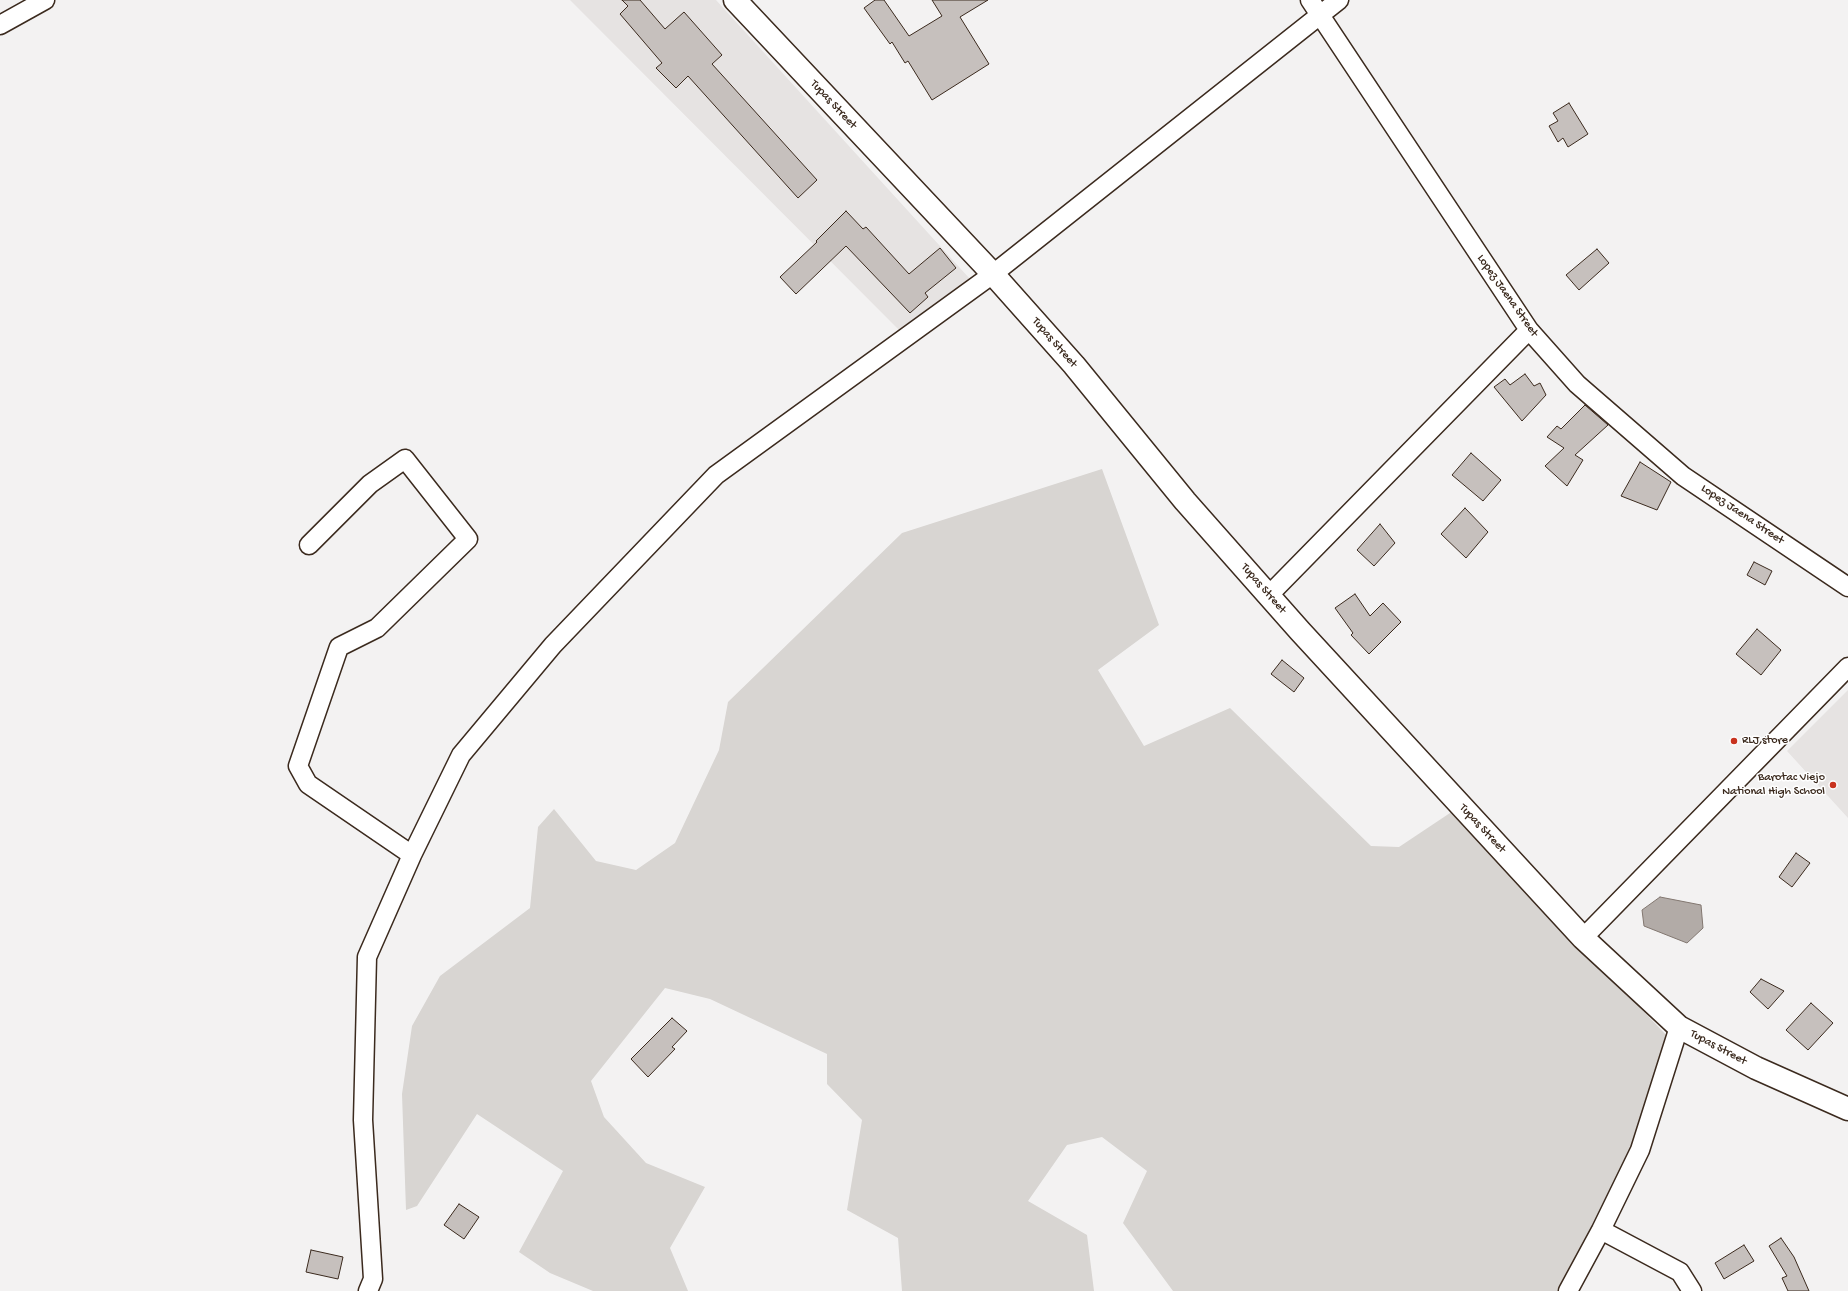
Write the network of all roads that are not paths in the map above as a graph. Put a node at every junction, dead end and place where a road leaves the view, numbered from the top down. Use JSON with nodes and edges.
{"nodes":[{"id":1,"x":45,"y":0,"type":"edge"},
{"id":2,"x":1310,"y":0,"type":"edge"},
{"id":3,"x":1339,"y":0,"type":"edge"},
{"id":4,"x":737,"y":1,"type":"edge"},
{"id":5,"x":1320,"y":15,"type":"junction"},
{"id":6,"x":0,"y":25,"type":"edge"},
{"id":7,"x":993,"y":274,"type":"junction"},
{"id":8,"x":1529,"y":330,"type":"junction"},
{"id":9,"x":309,"y":545,"type":"dead end"},
{"id":10,"x":1848,"y":587,"type":"edge"},
{"id":11,"x":1269,"y":596,"type":"junction"},
{"id":12,"x":1848,"y":667,"type":"edge"},
{"id":13,"x":412,"y":855,"type":"junction"},
{"id":14,"x":1583,"y":938,"type":"junction"},
{"id":15,"x":1679,"y":1027,"type":"junction"},
{"id":16,"x":1848,"y":1110,"type":"edge"},
{"id":17,"x":1601,"y":1230,"type":"junction"},
{"id":18,"x":368,"y":1291,"type":"edge"},
{"id":19,"x":1568,"y":1291,"type":"edge"},
{"id":20,"x":1692,"y":1291,"type":"edge"}],
"edges":[{"from":1,"to":6,"type":"street"},
{"from":2,"to":5,"type":"street","name":"Lopez Jaena Street"},
{"from":3,"to":5,"type":"street"},
{"from":4,"to":7,"type":"street","name":"Tupas Street"},
{"from":5,"to":7,"type":"street"},
{"from":5,"to":8,"type":"street","name":"Lopez Jaena Street"},
{"from":7,"to":11,"type":"street","name":"Tupas Street"},
{"from":7,"to":13,"type":"street"},
{"from":8,"to":10,"type":"street","name":"Lopez Jaena Street"},
{"from":8,"to":11,"type":"street"},
{"from":9,"to":13,"type":"street"},
{"from":11,"to":14,"type":"street","name":"Tupas Street"},
{"from":12,"to":14,"type":"street"},
{"from":13,"to":18,"type":"street"},
{"from":14,"to":15,"type":"street","name":"Tupas Street"},
{"from":15,"to":16,"type":"street","name":"Tupas Street"},
{"from":15,"to":17,"type":"street"},
{"from":17,"to":19,"type":"street"},
{"from":17,"to":20,"type":"street"}]}
